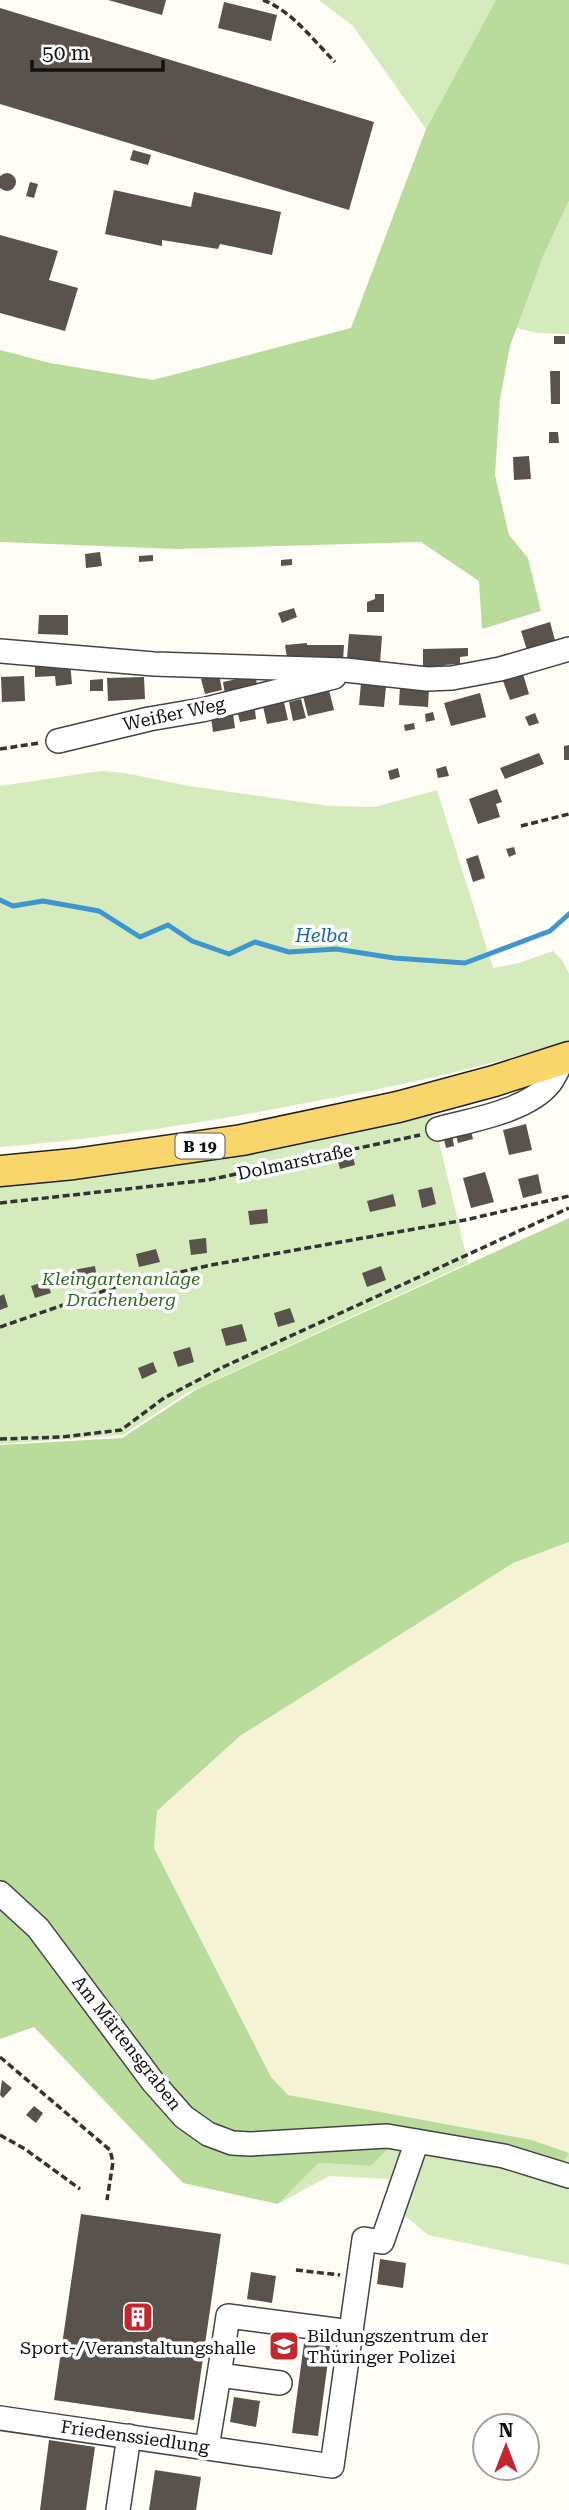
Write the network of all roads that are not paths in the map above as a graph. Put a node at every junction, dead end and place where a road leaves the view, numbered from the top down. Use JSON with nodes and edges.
{"nodes":[{"id":1,"x":569,"y":649,"type":"edge"},
{"id":2,"x":0,"y":650,"type":"edge"},
{"id":3,"x":345,"y":670,"type":"junction"},
{"id":4,"x":58,"y":741,"type":"road end"},
{"id":5,"x":566,"y":1058,"type":"edge"},
{"id":6,"x":439,"y":1129,"type":"road end"},
{"id":7,"x":0,"y":1171,"type":"edge"},
{"id":8,"x":0,"y":1893,"type":"edge"},
{"id":9,"x":418,"y":2141,"type":"junction"},
{"id":10,"x":569,"y":2176,"type":"edge"},
{"id":11,"x":351,"y":2332,"type":"junction"},
{"id":12,"x":219,"y":2375,"type":"junction"},
{"id":13,"x":280,"y":2384,"type":"dead end"},
{"id":14,"x":0,"y":2417,"type":"edge"},
{"id":15,"x":129,"y":2436,"type":"junction"},
{"id":16,"x":207,"y":2447,"type":"junction"},
{"id":17,"x":118,"y":2510,"type":"edge"}],
"edges":[{"from":1,"to":3,"type":"street","name":"Weißer Weg"},
{"from":2,"to":3,"type":"street","name":"Weißer Weg"},
{"from":3,"to":4,"type":"street","name":"Weißer Weg"},
{"from":5,"to":6,"type":"street","name":"Dolmarstraße"},
{"from":5,"to":7,"type":"main road","name":"Dolmarstraße","number":"B 19"},
{"from":8,"to":9,"type":"street","name":"Am Märtensgraben"},
{"from":9,"to":10,"type":"street","name":"Am Märtensgraben"},
{"from":9,"to":11,"type":"street"},
{"from":11,"to":12,"type":"street"},
{"from":11,"to":16,"type":"street","name":"Friedenssiedlung"},
{"from":12,"to":13,"type":"street"},
{"from":12,"to":16,"type":"street"},
{"from":14,"to":15,"type":"street","name":"Friedenssiedlung"},
{"from":15,"to":16,"type":"street","name":"Friedenssiedlung"},
{"from":15,"to":17,"type":"street"}]}
